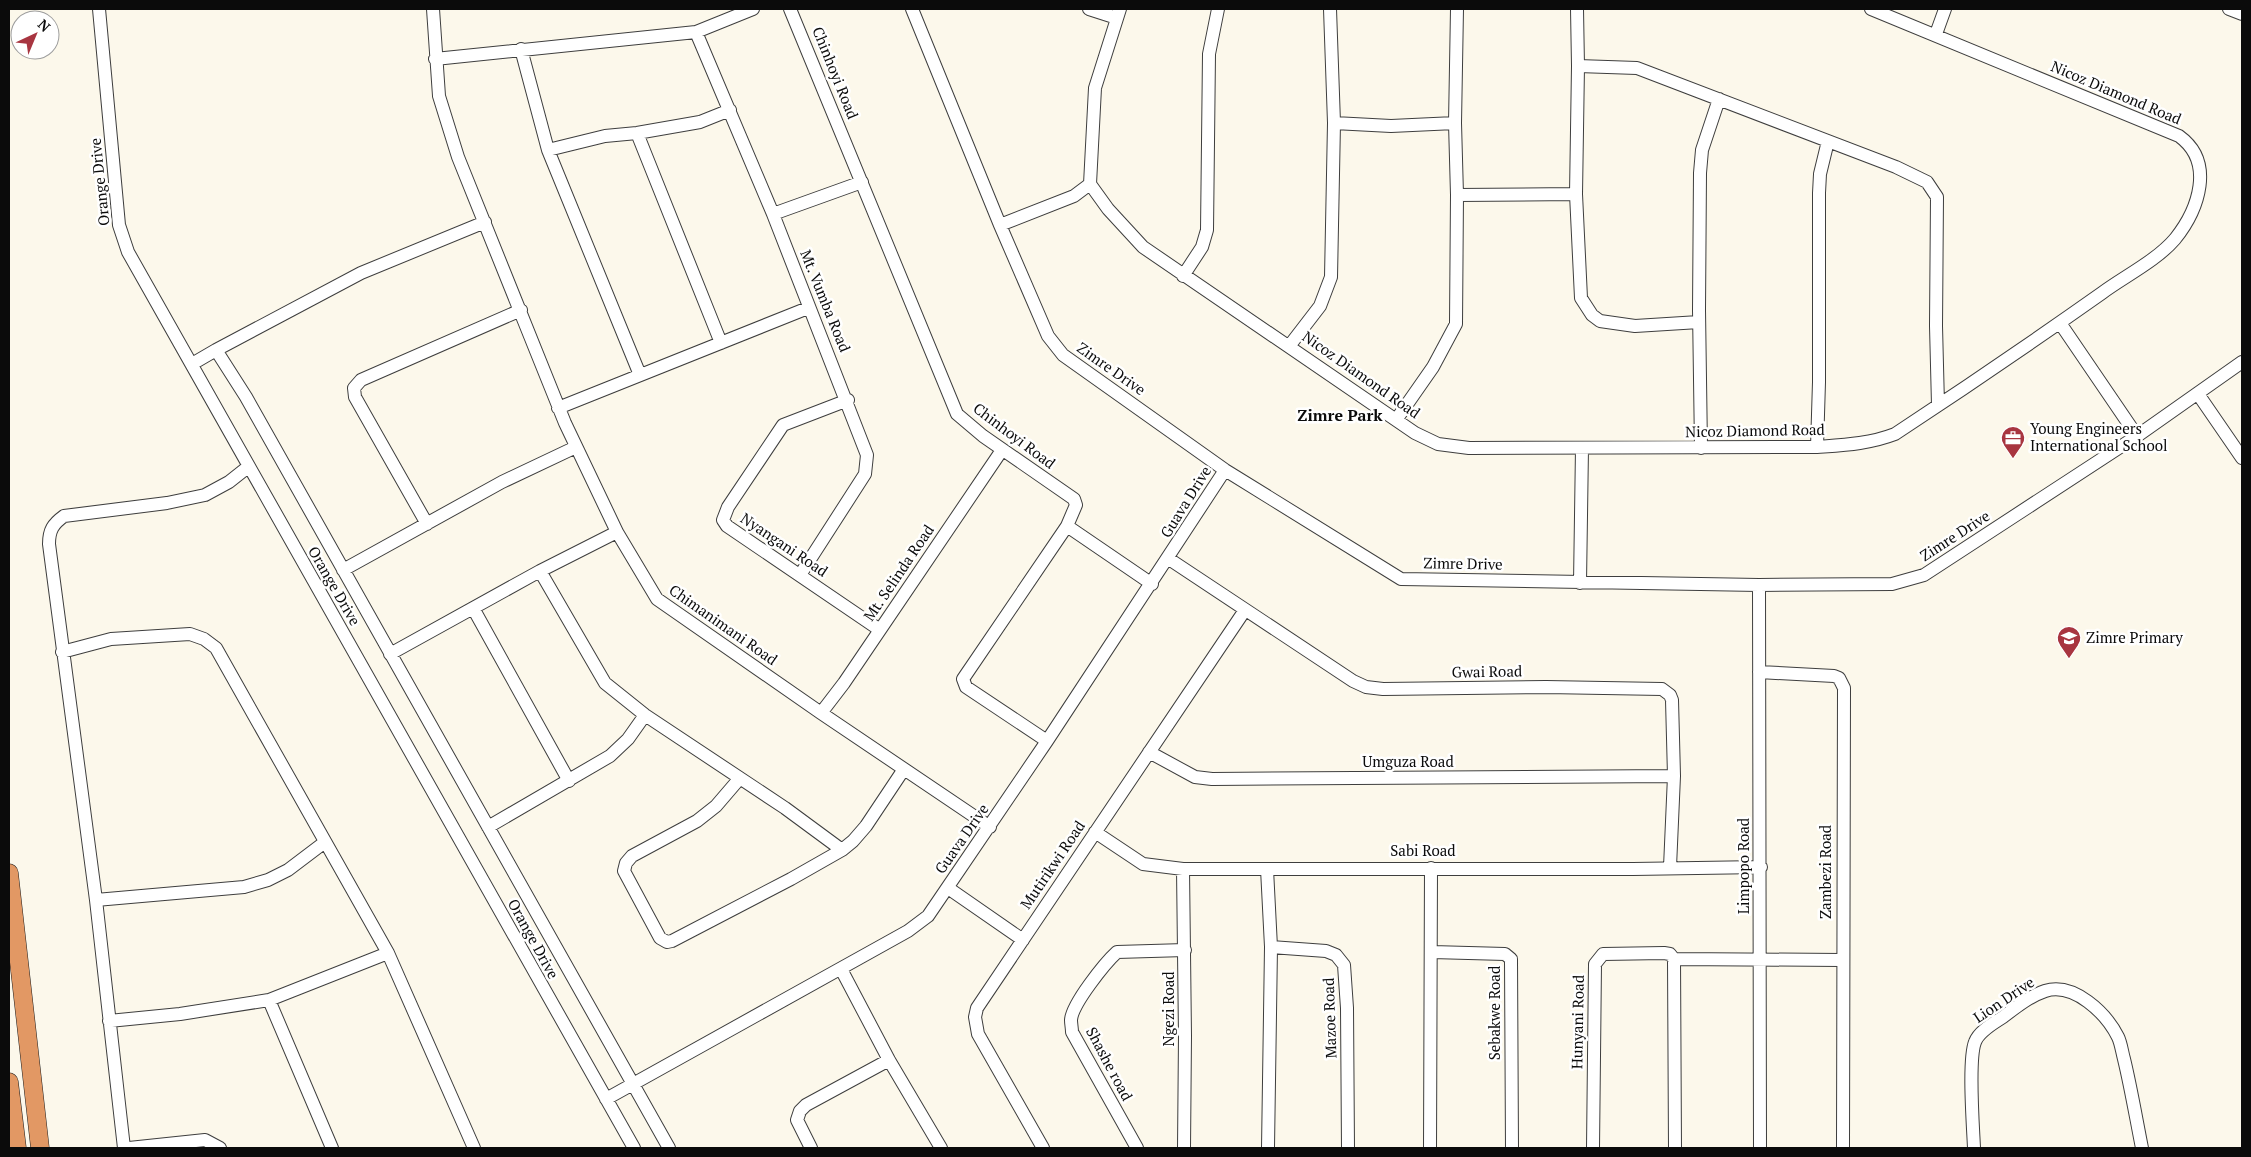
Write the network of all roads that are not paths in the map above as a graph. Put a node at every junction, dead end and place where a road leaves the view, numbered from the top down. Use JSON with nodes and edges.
{"nodes":[{"id":1,"x":99,"y":9,"type":"edge"},
{"id":2,"x":432,"y":9,"type":"edge"},
{"id":3,"x":753,"y":9,"type":"edge"},
{"id":4,"x":790,"y":9,"type":"edge"},
{"id":5,"x":912,"y":9,"type":"edge"},
{"id":6,"x":1090,"y":9,"type":"edge"},
{"id":7,"x":1218,"y":9,"type":"edge"},
{"id":8,"x":1330,"y":9,"type":"edge"},
{"id":9,"x":1458,"y":9,"type":"edge"},
{"id":10,"x":1576,"y":9,"type":"edge"},
{"id":11,"x":1871,"y":9,"type":"edge"},
{"id":12,"x":1945,"y":9,"type":"edge"},
{"id":13,"x":1119,"y":13,"type":"edge"},
{"id":14,"x":696,"y":32,"type":"junction"},
{"id":15,"x":1936,"y":34,"type":"junction"},
{"id":16,"x":521,"y":49,"type":"junction"},
{"id":17,"x":435,"y":59,"type":"junction"},
{"id":18,"x":1578,"y":66,"type":"junction"},
{"id":19,"x":1719,"y":99,"type":"junction"},
{"id":20,"x":730,"y":110,"type":"junction"},
{"id":21,"x":1334,"y":123,"type":"junction"},
{"id":22,"x":1455,"y":123,"type":"junction"},
{"id":23,"x":636,"y":133,"type":"junction"},
{"id":24,"x":1828,"y":141,"type":"junction"},
{"id":25,"x":548,"y":150,"type":"junction"},
{"id":26,"x":862,"y":182,"type":"junction"},
{"id":27,"x":1090,"y":184,"type":"junction"},
{"id":28,"x":1457,"y":194,"type":"junction"},
{"id":29,"x":1576,"y":194,"type":"junction"},
{"id":30,"x":774,"y":214,"type":"junction"},
{"id":31,"x":485,"y":222,"type":"junction"},
{"id":32,"x":1000,"y":225,"type":"junction"},
{"id":33,"x":1183,"y":276,"type":"junction"},
{"id":34,"x":808,"y":308,"type":"junction"},
{"id":35,"x":521,"y":310,"type":"junction"},
{"id":36,"x":1699,"y":322,"type":"junction"},
{"id":37,"x":2060,"y":323,"type":"junction"},
{"id":38,"x":722,"y":343,"type":"junction"},
{"id":39,"x":1290,"y":345,"type":"junction"},
{"id":40,"x":216,"y":350,"type":"junction"},
{"id":41,"x":2242,"y":362,"type":"edge"},
{"id":42,"x":192,"y":364,"type":"junction"},
{"id":43,"x":640,"y":375,"type":"junction"},
{"id":44,"x":2198,"y":394,"type":"junction"},
{"id":45,"x":848,"y":400,"type":"junction"},
{"id":46,"x":1938,"y":405,"type":"junction"},
{"id":47,"x":558,"y":408,"type":"junction"},
{"id":48,"x":1396,"y":420,"type":"junction"},
{"id":49,"x":2136,"y":436,"type":"junction"},
{"id":50,"x":576,"y":447,"type":"junction"},
{"id":51,"x":1817,"y":447,"type":"junction"},
{"id":52,"x":1582,"y":448,"type":"junction"},
{"id":53,"x":1701,"y":448,"type":"junction"},
{"id":54,"x":1002,"y":450,"type":"junction"},
{"id":55,"x":2242,"y":458,"type":"edge"},
{"id":56,"x":248,"y":467,"type":"junction"},
{"id":57,"x":1225,"y":470,"type":"junction"},
{"id":58,"x":426,"y":524,"type":"junction"},
{"id":59,"x":1067,"y":526,"type":"junction"},
{"id":60,"x":617,"y":532,"type":"junction"},
{"id":61,"x":1169,"y":559,"type":"junction"},
{"id":62,"x":342,"y":570,"type":"junction"},
{"id":63,"x":540,"y":571,"type":"junction"},
{"id":64,"x":800,"y":575,"type":"junction"},
{"id":65,"x":1580,"y":583,"type":"junction"},
{"id":66,"x":1152,"y":584,"type":"junction"},
{"id":67,"x":1759,"y":584,"type":"junction"},
{"id":68,"x":473,"y":608,"type":"junction"},
{"id":69,"x":1244,"y":610,"type":"junction"},
{"id":70,"x":880,"y":630,"type":"junction"},
{"id":71,"x":62,"y":652,"type":"junction"},
{"id":72,"x":390,"y":654,"type":"junction"},
{"id":73,"x":1759,"y":672,"type":"junction"},
{"id":74,"x":821,"y":713,"type":"junction"},
{"id":75,"x":645,"y":715,"type":"junction"},
{"id":76,"x":1048,"y":741,"type":"junction"},
{"id":77,"x":1149,"y":752,"type":"junction"},
{"id":78,"x":904,"y":769,"type":"junction"},
{"id":79,"x":1674,"y":776,"type":"junction"},
{"id":80,"x":740,"y":778,"type":"junction"},
{"id":81,"x":568,"y":781,"type":"junction"},
{"id":82,"x":990,"y":826,"type":"junction"},
{"id":83,"x":488,"y":827,"type":"junction"},
{"id":84,"x":1095,"y":832,"type":"junction"},
{"id":85,"x":326,"y":842,"type":"junction"},
{"id":86,"x":842,"y":850,"type":"junction"},
{"id":87,"x":1761,"y":866,"type":"junction"},
{"id":88,"x":1670,"y":867,"type":"junction"},
{"id":89,"x":1431,"y":868,"type":"junction"},
{"id":90,"x":1183,"y":869,"type":"junction"},
{"id":91,"x":1268,"y":869,"type":"junction"},
{"id":92,"x":9,"y":873,"type":"edge"},
{"id":93,"x":948,"y":888,"type":"junction"},
{"id":94,"x":96,"y":900,"type":"junction"},
{"id":95,"x":1023,"y":940,"type":"junction"},
{"id":96,"x":1271,"y":947,"type":"junction"},
{"id":97,"x":1185,"y":950,"type":"junction"},
{"id":98,"x":1432,"y":952,"type":"junction"},
{"id":99,"x":388,"y":954,"type":"junction"},
{"id":100,"x":1674,"y":959,"type":"junction"},
{"id":101,"x":1760,"y":959,"type":"junction"},
{"id":102,"x":1842,"y":960,"type":"junction"},
{"id":103,"x":841,"y":969,"type":"junction"},
{"id":104,"x":269,"y":1000,"type":"junction"},
{"id":105,"x":109,"y":1020,"type":"junction"},
{"id":106,"x":889,"y":1060,"type":"junction"},
{"id":107,"x":9,"y":1082,"type":"edge"},
{"id":108,"x":633,"y":1085,"type":"junction"},
{"id":109,"x":606,"y":1099,"type":"junction"},
{"id":110,"x":17,"y":1148,"type":"edge"},
{"id":111,"x":40,"y":1148,"type":"edge"},
{"id":112,"x":124,"y":1148,"type":"edge"},
{"id":113,"x":129,"y":1148,"type":"edge"},
{"id":114,"x":220,"y":1148,"type":"edge"},
{"id":115,"x":332,"y":1148,"type":"edge"},
{"id":116,"x":474,"y":1148,"type":"edge"},
{"id":117,"x":634,"y":1148,"type":"edge"},
{"id":118,"x":669,"y":1148,"type":"edge"},
{"id":119,"x":811,"y":1148,"type":"edge"},
{"id":120,"x":941,"y":1148,"type":"edge"},
{"id":121,"x":1043,"y":1148,"type":"edge"},
{"id":122,"x":1137,"y":1148,"type":"edge"},
{"id":123,"x":1184,"y":1148,"type":"edge"},
{"id":124,"x":1268,"y":1148,"type":"edge"},
{"id":125,"x":1348,"y":1148,"type":"edge"},
{"id":126,"x":1430,"y":1148,"type":"edge"},
{"id":127,"x":1512,"y":1148,"type":"edge"},
{"id":128,"x":1593,"y":1148,"type":"edge"},
{"id":129,"x":1675,"y":1148,"type":"edge"},
{"id":130,"x":1760,"y":1148,"type":"edge"},
{"id":131,"x":1843,"y":1148,"type":"edge"},
{"id":132,"x":1974,"y":1148,"type":"edge"},
{"id":133,"x":2142,"y":1148,"type":"edge"}],
"edges":[{"from":1,"to":42,"type":"street","name":"Orange Drive"},
{"from":2,"to":17,"type":"street","name":"Chimanimani Road"},
{"from":3,"to":14,"type":"street"},
{"from":4,"to":26,"type":"street","name":"Chinhoyi Road"},
{"from":5,"to":32,"type":"street","name":"Zimre Drive"},
{"from":6,"to":13,"type":"street"},
{"from":7,"to":33,"type":"street"},
{"from":8,"to":21,"type":"street"},
{"from":9,"to":22,"type":"street"},
{"from":10,"to":18,"type":"street"},
{"from":11,"to":15,"type":"street","name":"Nicoz Diamond Road"},
{"from":12,"to":15,"type":"street"},
{"from":13,"to":27,"type":"street"},
{"from":14,"to":16,"type":"street"},
{"from":14,"to":20,"type":"street","name":"Mt. Vumba Road"},
{"from":15,"to":37,"type":"street","name":"Nicoz Diamond Road"},
{"from":16,"to":17,"type":"street"},
{"from":16,"to":25,"type":"street"},
{"from":17,"to":31,"type":"street","name":"Chimanimani Road"},
{"from":18,"to":19,"type":"street"},
{"from":18,"to":29,"type":"street"},
{"from":19,"to":24,"type":"street"},
{"from":19,"to":36,"type":"street"},
{"from":20,"to":23,"type":"street"},
{"from":20,"to":30,"type":"street","name":"Mt. Vumba Road"},
{"from":21,"to":22,"type":"street"},
{"from":21,"to":39,"type":"street"},
{"from":22,"to":28,"type":"street"},
{"from":23,"to":25,"type":"street"},
{"from":23,"to":38,"type":"street"},
{"from":24,"to":46,"type":"street"},
{"from":24,"to":51,"type":"street"},
{"from":25,"to":43,"type":"street"},
{"from":26,"to":30,"type":"street"},
{"from":26,"to":54,"type":"street","name":"Chinhoyi Road"},
{"from":27,"to":32,"type":"street"},
{"from":27,"to":33,"type":"street","name":"Nicoz Diamond Road"},
{"from":28,"to":29,"type":"street"},
{"from":28,"to":48,"type":"street"},
{"from":29,"to":36,"type":"street"},
{"from":30,"to":34,"type":"street","name":"Mt. Vumba Road"},
{"from":31,"to":35,"type":"street","name":"Chimanimani Road"},
{"from":31,"to":40,"type":"street"},
{"from":32,"to":57,"type":"street","name":"Zimre Drive"},
{"from":33,"to":39,"type":"street","name":"Nicoz Diamond Road"},
{"from":34,"to":38,"type":"street"},
{"from":34,"to":45,"type":"street","name":"Mt. Vumba Road"},
{"from":35,"to":47,"type":"street","name":"Chimanimani Road"},
{"from":35,"to":58,"type":"street"},
{"from":36,"to":53,"type":"street"},
{"from":37,"to":46,"type":"street","name":"Nicoz Diamond Road"},
{"from":37,"to":49,"type":"street"},
{"from":38,"to":43,"type":"street"},
{"from":39,"to":48,"type":"street","name":"Nicoz Diamond Road"},
{"from":40,"to":42,"type":"street"},
{"from":40,"to":62,"type":"street"},
{"from":41,"to":44,"type":"street","name":"Zimre Drive"},
{"from":42,"to":56,"type":"street","name":"Orange Drive"},
{"from":43,"to":47,"type":"street"},
{"from":44,"to":49,"type":"street","name":"Zimre Drive"},
{"from":44,"to":55,"type":"street"},
{"from":45,"to":64,"type":"street","name":"Mt. Vumba Road"},
{"from":45,"to":64,"type":"street","name":"Nyangani Road"},
{"from":46,"to":51,"type":"street","name":"Nicoz Diamond Road"},
{"from":47,"to":50,"type":"street","name":"Chimanimani Road"},
{"from":48,"to":52,"type":"street","name":"Nicoz Diamond Road"},
{"from":49,"to":67,"type":"street","name":"Zimre Drive"},
{"from":50,"to":58,"type":"street"},
{"from":50,"to":60,"type":"street","name":"Chimanimani Road"},
{"from":51,"to":53,"type":"street","name":"Nicoz Diamond Road"},
{"from":52,"to":53,"type":"street","name":"Nicoz Diamond Road"},
{"from":52,"to":65,"type":"street"},
{"from":54,"to":59,"type":"street","name":"Chinhoyi Road"},
{"from":54,"to":70,"type":"street","name":"Mt. Selinda Road"},
{"from":56,"to":71,"type":"street"},
{"from":56,"to":109,"type":"street","name":"Orange Drive"},
{"from":57,"to":61,"type":"street","name":"Guava Drive"},
{"from":57,"to":65,"type":"street","name":"Zimre Drive"},
{"from":58,"to":62,"type":"street"},
{"from":59,"to":66,"type":"street"},
{"from":59,"to":76,"type":"street","name":"Chinhoyi Road"},
{"from":60,"to":63,"type":"street"},
{"from":60,"to":74,"type":"street","name":"Chimanimani Road"},
{"from":61,"to":66,"type":"street","name":"Guava Drive"},
{"from":61,"to":69,"type":"street","name":"Gwai Road"},
{"from":62,"to":72,"type":"street"},
{"from":63,"to":68,"type":"street"},
{"from":63,"to":75,"type":"street"},
{"from":64,"to":70,"type":"street","name":"Nyangani Road"},
{"from":65,"to":67,"type":"street","name":"Zimre Drive"},
{"from":66,"to":76,"type":"street","name":"Guava Drive"},
{"from":67,"to":73,"type":"street","name":"Limpopo Road"},
{"from":68,"to":72,"type":"street"},
{"from":68,"to":81,"type":"street"},
{"from":69,"to":77,"type":"street","name":"Mutirikwi Road"},
{"from":69,"to":79,"type":"street","name":"Gwai Road"},
{"from":70,"to":74,"type":"street","name":"Mt. Selinda Road"},
{"from":71,"to":85,"type":"street"},
{"from":71,"to":94,"type":"street"},
{"from":72,"to":83,"type":"street"},
{"from":73,"to":87,"type":"street","name":"Limpopo Road"},
{"from":73,"to":102,"type":"street","name":"Zambezi Road"},
{"from":74,"to":78,"type":"street","name":"Chimanimani Road"},
{"from":75,"to":80,"type":"street"},
{"from":75,"to":81,"type":"street"},
{"from":76,"to":82,"type":"street","name":"Guava Drive"},
{"from":77,"to":79,"type":"street","name":"Umguza Road"},
{"from":77,"to":84,"type":"street","name":"Mutirikwi Road"},
{"from":78,"to":82,"type":"street","name":"Chimanimani Road"},
{"from":78,"to":86,"type":"street"},
{"from":79,"to":88,"type":"street","name":"Gwai Road"},
{"from":80,"to":86,"type":"street"},
{"from":80,"to":86,"type":"street"},
{"from":81,"to":83,"type":"street"},
{"from":82,"to":93,"type":"street","name":"Guava Drive"},
{"from":83,"to":108,"type":"street"},
{"from":84,"to":90,"type":"street","name":"Sabi Road"},
{"from":84,"to":95,"type":"street","name":"Mutirikwi Road"},
{"from":85,"to":94,"type":"street"},
{"from":85,"to":99,"type":"street"},
{"from":87,"to":88,"type":"street","name":"Sabi Road"},
{"from":87,"to":101,"type":"street","name":"Limpopo Road"},
{"from":88,"to":89,"type":"street","name":"Sabi Road"},
{"from":89,"to":91,"type":"street","name":"Sabi Road"},
{"from":89,"to":98,"type":"street"},
{"from":90,"to":91,"type":"street","name":"Sabi Road"},
{"from":90,"to":97,"type":"street","name":"Ngezi Road"},
{"from":91,"to":96,"type":"street"},
{"from":92,"to":111,"type":"highway"},
{"from":93,"to":95,"type":"street"},
{"from":93,"to":103,"type":"street","name":"Guava Drive"},
{"from":94,"to":105,"type":"street"},
{"from":95,"to":121,"type":"street","name":"Mutirikwi Road"},
{"from":96,"to":124,"type":"street"},
{"from":96,"to":125,"type":"street","name":"Mazoe Road"},
{"from":97,"to":122,"type":"street","name":"Shashe road"},
{"from":97,"to":123,"type":"street","name":"Ngezi Road"},
{"from":98,"to":126,"type":"street"},
{"from":98,"to":127,"type":"street","name":"Sebakwe Road"},
{"from":99,"to":104,"type":"street"},
{"from":99,"to":116,"type":"street"},
{"from":100,"to":101,"type":"street","name":"Hunyani Road"},
{"from":100,"to":128,"type":"street","name":"Hunyani Road"},
{"from":100,"to":129,"type":"street"},
{"from":101,"to":102,"type":"street","name":"Hunyani Road"},
{"from":101,"to":130,"type":"street","name":"Limpopo Road"},
{"from":102,"to":131,"type":"street","name":"Zambezi Road"},
{"from":103,"to":106,"type":"street"},
{"from":103,"to":108,"type":"street","name":"Guava Drive"},
{"from":104,"to":105,"type":"street"},
{"from":104,"to":115,"type":"street"},
{"from":105,"to":112,"type":"street"},
{"from":106,"to":119,"type":"street"},
{"from":106,"to":120,"type":"street"},
{"from":107,"to":110,"type":"highway"},
{"from":108,"to":109,"type":"street","name":"Guava Drive"},
{"from":108,"to":118,"type":"street"},
{"from":109,"to":117,"type":"street","name":"Orange Drive"},
{"from":113,"to":114,"type":"street"},
{"from":132,"to":133,"type":"street","name":"Lion Drive"}]}
